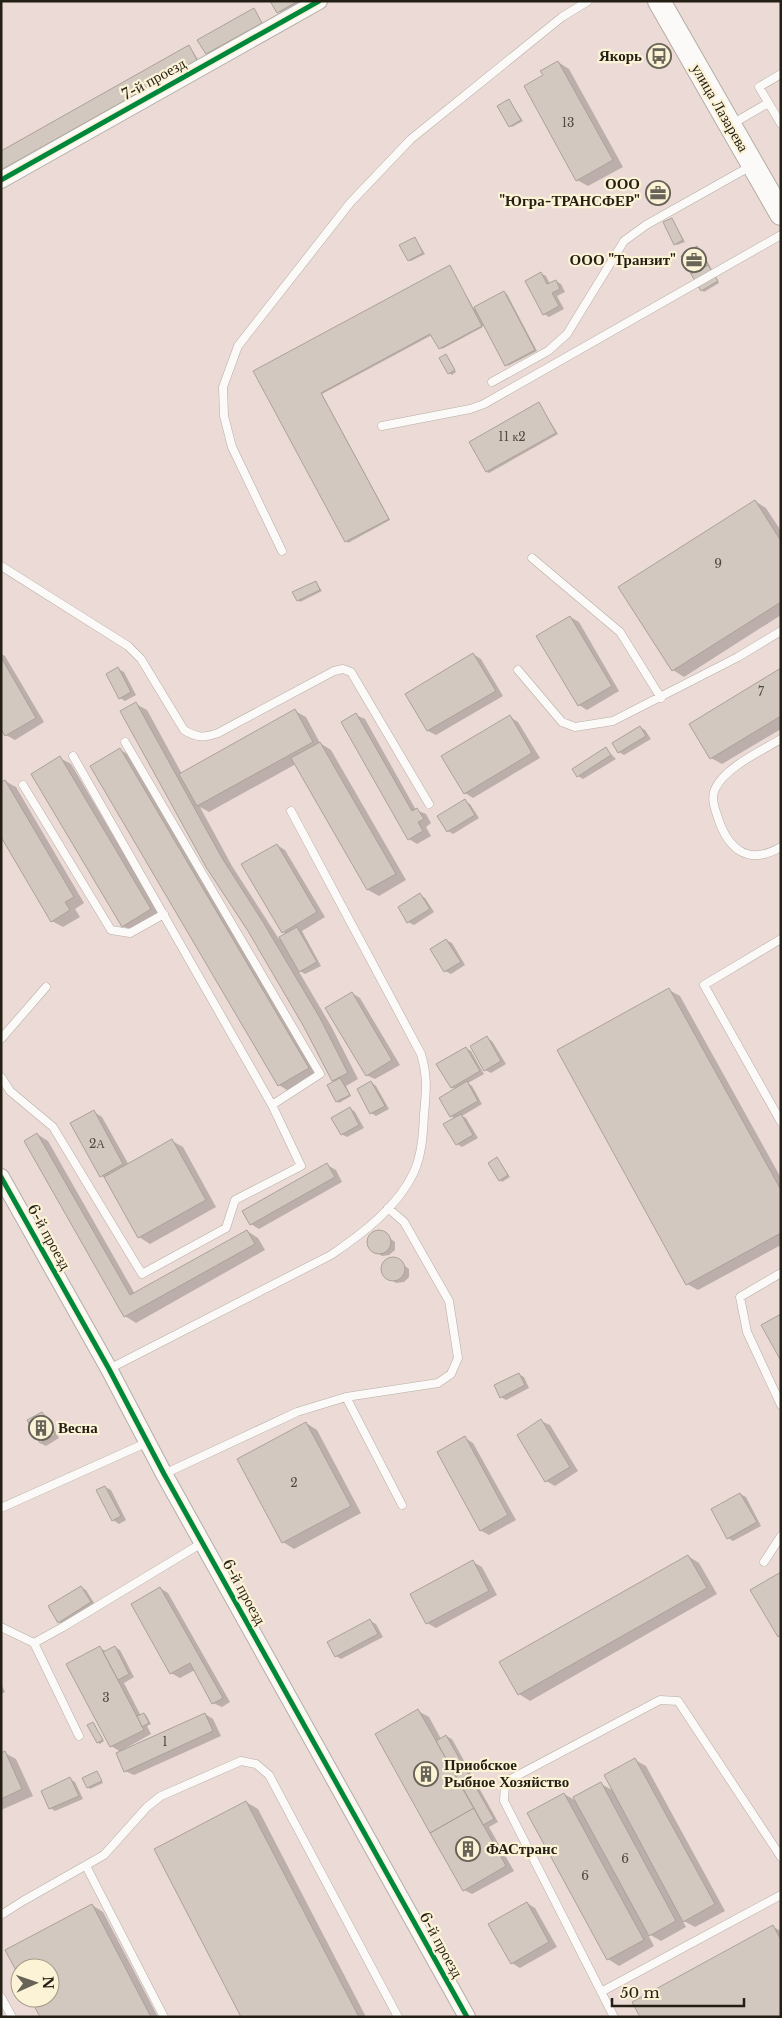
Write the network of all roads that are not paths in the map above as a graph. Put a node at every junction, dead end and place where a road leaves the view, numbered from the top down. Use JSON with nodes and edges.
{"nodes":[{"id":1,"x":319,"y":1,"type":"edge"},
{"id":2,"x":588,"y":1,"type":"edge"},
{"id":3,"x":659,"y":1,"type":"edge"},
{"id":4,"x":781,"y":74,"type":"edge"},
{"id":5,"x":768,"y":103,"type":"junction"},
{"id":6,"x":781,"y":124,"type":"edge"},
{"id":7,"x":730,"y":125,"type":"junction"},
{"id":8,"x":753,"y":165,"type":"junction"},
{"id":9,"x":1,"y":180,"type":"edge"},
{"id":10,"x":781,"y":214,"type":"edge"},
{"id":11,"x":781,"y":235,"type":"edge"},
{"id":12,"x":492,"y":382,"type":"dead end"},
{"id":13,"x":382,"y":426,"type":"dead end"},
{"id":14,"x":282,"y":551,"type":"dead end"},
{"id":15,"x":532,"y":558,"type":"dead end"},
{"id":16,"x":1,"y":566,"type":"edge"},
{"id":17,"x":781,"y":632,"type":"edge"},
{"id":18,"x":518,"y":670,"type":"dead end"},
{"id":19,"x":661,"y":698,"type":"junction"},
{"id":20,"x":781,"y":739,"type":"edge"},
{"id":21,"x":125,"y":742,"type":"dead end"},
{"id":22,"x":73,"y":756,"type":"dead end"},
{"id":23,"x":23,"y":785,"type":"dead end"},
{"id":24,"x":428,"y":804,"type":"dead end"},
{"id":25,"x":291,"y":811,"type":"dead end"},
{"id":26,"x":781,"y":847,"type":"edge"},
{"id":27,"x":164,"y":914,"type":"junction"},
{"id":28,"x":781,"y":939,"type":"edge"},
{"id":29,"x":46,"y":987,"type":"dead end"},
{"id":30,"x":1,"y":1039,"type":"edge"},
{"id":31,"x":1,"y":1078,"type":"edge"},
{"id":32,"x":272,"y":1106,"type":"junction"},
{"id":33,"x":781,"y":1122,"type":"edge"},
{"id":34,"x":1,"y":1177,"type":"edge"},
{"id":35,"x":388,"y":1208,"type":"junction"},
{"id":36,"x":781,"y":1273,"type":"edge"},
{"id":37,"x":108,"y":1369,"type":"junction"},
{"id":38,"x":346,"y":1397,"type":"junction"},
{"id":39,"x":781,"y":1405,"type":"edge"},
{"id":40,"x":148,"y":1442,"type":"junction"},
{"id":41,"x":164,"y":1474,"type":"junction"},
{"id":42,"x":402,"y":1505,"type":"dead end"},
{"id":43,"x":1,"y":1508,"type":"edge"},
{"id":44,"x":781,"y":1536,"type":"edge"},
{"id":45,"x":202,"y":1543,"type":"junction"},
{"id":46,"x":764,"y":1562,"type":"dead end"},
{"id":47,"x":1,"y":1627,"type":"edge"},
{"id":48,"x":34,"y":1642,"type":"junction"},
{"id":49,"x":79,"y":1736,"type":"dead end"},
{"id":50,"x":781,"y":1857,"type":"edge"},
{"id":51,"x":86,"y":1866,"type":"junction"},
{"id":52,"x":781,"y":1895,"type":"edge"},
{"id":53,"x":1,"y":1915,"type":"edge"},
{"id":54,"x":601,"y":1992,"type":"junction"},
{"id":55,"x":1,"y":1997,"type":"edge"},
{"id":56,"x":12,"y":2017,"type":"edge"},
{"id":57,"x":164,"y":2017,"type":"edge"},
{"id":58,"x":398,"y":2017,"type":"edge"},
{"id":59,"x":467,"y":2017,"type":"edge"},
{"id":60,"x":614,"y":2017,"type":"edge"}],
"edges":[{"from":1,"to":9,"type":"street","name":"7-й проезд"},
{"from":2,"to":14,"type":"lane"},
{"from":3,"to":7,"type":"main road","name":"улица Лазарева"},
{"from":4,"to":5,"type":"lane"},
{"from":5,"to":6,"type":"lane"},
{"from":5,"to":7,"type":"lane"},
{"from":7,"to":8,"type":"main road","name":"улица Лазарева"},
{"from":8,"to":10,"type":"main road","name":"улица Лазарева"},
{"from":8,"to":12,"type":"lane"},
{"from":11,"to":13,"type":"lane"},
{"from":15,"to":19,"type":"lane"},
{"from":16,"to":24,"type":"lane"},
{"from":17,"to":19,"type":"lane"},
{"from":18,"to":19,"type":"lane"},
{"from":20,"to":26,"type":"lane"},
{"from":21,"to":32,"type":"lane"},
{"from":22,"to":27,"type":"lane"},
{"from":23,"to":27,"type":"lane"},
{"from":25,"to":35,"type":"lane"},
{"from":27,"to":32,"type":"lane"},
{"from":28,"to":33,"type":"lane"},
{"from":29,"to":30,"type":"lane"},
{"from":31,"to":32,"type":"lane"},
{"from":34,"to":37,"type":"street","name":"6-й проезд"},
{"from":35,"to":37,"type":"lane"},
{"from":35,"to":38,"type":"lane"},
{"from":36,"to":39,"type":"lane"},
{"from":37,"to":40,"type":"street","name":"6-й проезд"},
{"from":38,"to":41,"type":"lane"},
{"from":38,"to":42,"type":"lane"},
{"from":40,"to":41,"type":"street","name":"6-й проезд"},
{"from":40,"to":43,"type":"lane"},
{"from":41,"to":45,"type":"street","name":"6-й проезд"},
{"from":44,"to":46,"type":"lane"},
{"from":45,"to":48,"type":"lane"},
{"from":45,"to":59,"type":"street","name":"6-й проезд"},
{"from":47,"to":48,"type":"lane"},
{"from":48,"to":49,"type":"lane"},
{"from":50,"to":54,"type":"lane"},
{"from":51,"to":53,"type":"lane"},
{"from":51,"to":57,"type":"lane"},
{"from":51,"to":58,"type":"lane"},
{"from":52,"to":54,"type":"lane"},
{"from":54,"to":60,"type":"lane"},
{"from":55,"to":56,"type":"lane"}]}
